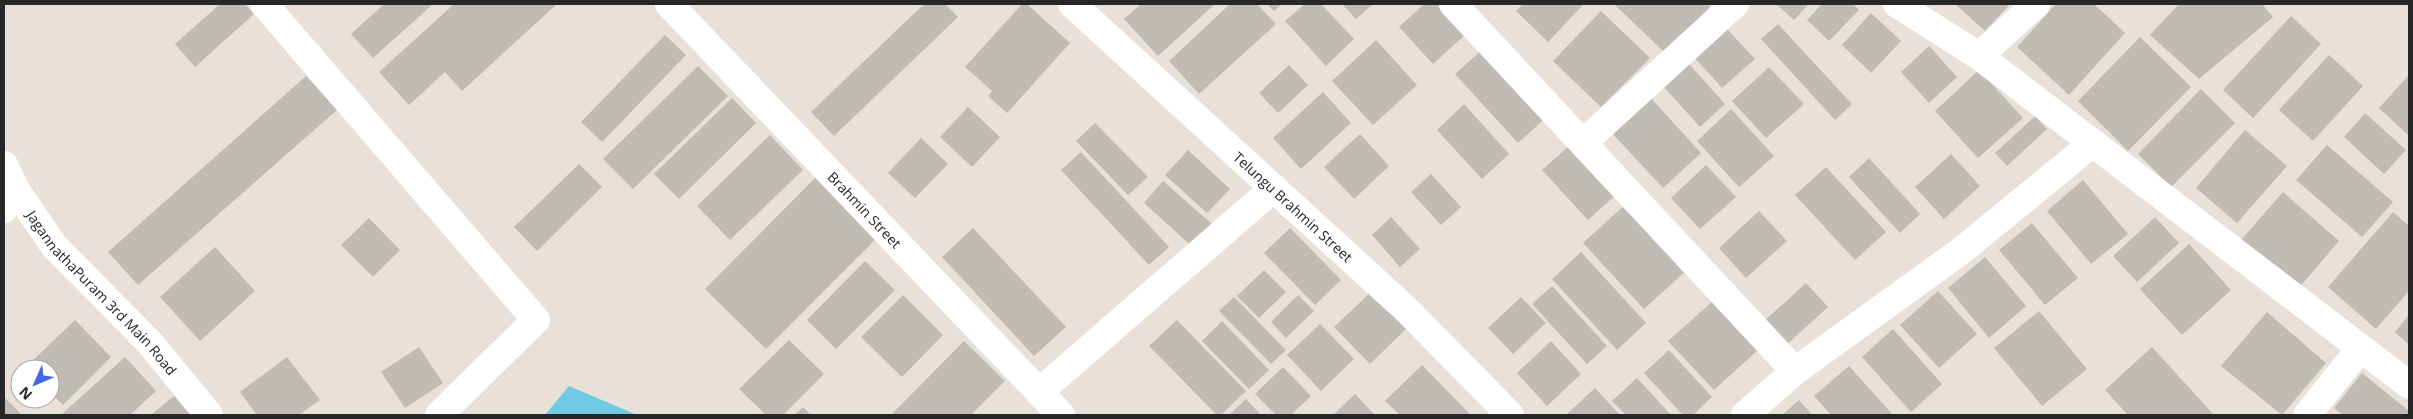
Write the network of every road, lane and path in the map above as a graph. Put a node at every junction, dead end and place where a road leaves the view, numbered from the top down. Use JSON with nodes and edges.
{"nodes":[{"id":1,"x":264,"y":4,"type":"edge"},
{"id":2,"x":669,"y":4,"type":"edge"},
{"id":3,"x":1072,"y":4,"type":"edge"},
{"id":4,"x":1453,"y":4,"type":"edge"},
{"id":5,"x":1735,"y":4,"type":"edge"},
{"id":6,"x":1897,"y":4,"type":"edge"},
{"id":7,"x":2036,"y":4,"type":"edge"},
{"id":8,"x":1979,"y":56,"type":"junction"},
{"id":9,"x":1584,"y":142,"type":"junction"},
{"id":10,"x":2094,"y":143,"type":"junction"},
{"id":11,"x":4,"y":165,"type":"edge"},
{"id":12,"x":1274,"y":188,"type":"junction"},
{"id":13,"x":10,"y":199,"type":"edge"},
{"id":14,"x":2360,"y":349,"type":"junction"},
{"id":15,"x":1795,"y":371,"type":"junction"},
{"id":16,"x":2409,"y":385,"type":"edge"},
{"id":17,"x":1039,"y":392,"type":"junction"},
{"id":18,"x":209,"y":415,"type":"edge"},
{"id":19,"x":439,"y":415,"type":"edge"},
{"id":20,"x":1061,"y":415,"type":"edge"},
{"id":21,"x":1510,"y":415,"type":"edge"},
{"id":22,"x":1745,"y":415,"type":"edge"},
{"id":23,"x":2307,"y":415,"type":"edge"}],
"edges":[{"from":1,"to":19,"type":"street"},
{"from":2,"to":17,"type":"street","name":"Brahmin Street"},
{"from":3,"to":12,"type":"street","name":"Telungu Brahmin Street"},
{"from":4,"to":9,"type":"street"},
{"from":5,"to":9,"type":"street"},
{"from":6,"to":8,"type":"street"},
{"from":7,"to":8,"type":"street"},
{"from":8,"to":10,"type":"street"},
{"from":9,"to":15,"type":"street"},
{"from":10,"to":14,"type":"street"},
{"from":10,"to":15,"type":"street"},
{"from":11,"to":13,"type":"street","name":"JagannathaPuram 3rd Main Road"},
{"from":12,"to":17,"type":"street"},
{"from":12,"to":21,"type":"street","name":"Telungu Brahmin Street"},
{"from":13,"to":18,"type":"street","name":"JagannathaPuram 3rd Main Road"},
{"from":14,"to":16,"type":"street"},
{"from":14,"to":23,"type":"street"},
{"from":15,"to":22,"type":"street"},
{"from":17,"to":20,"type":"street","name":"Brahmin Street"}]}
